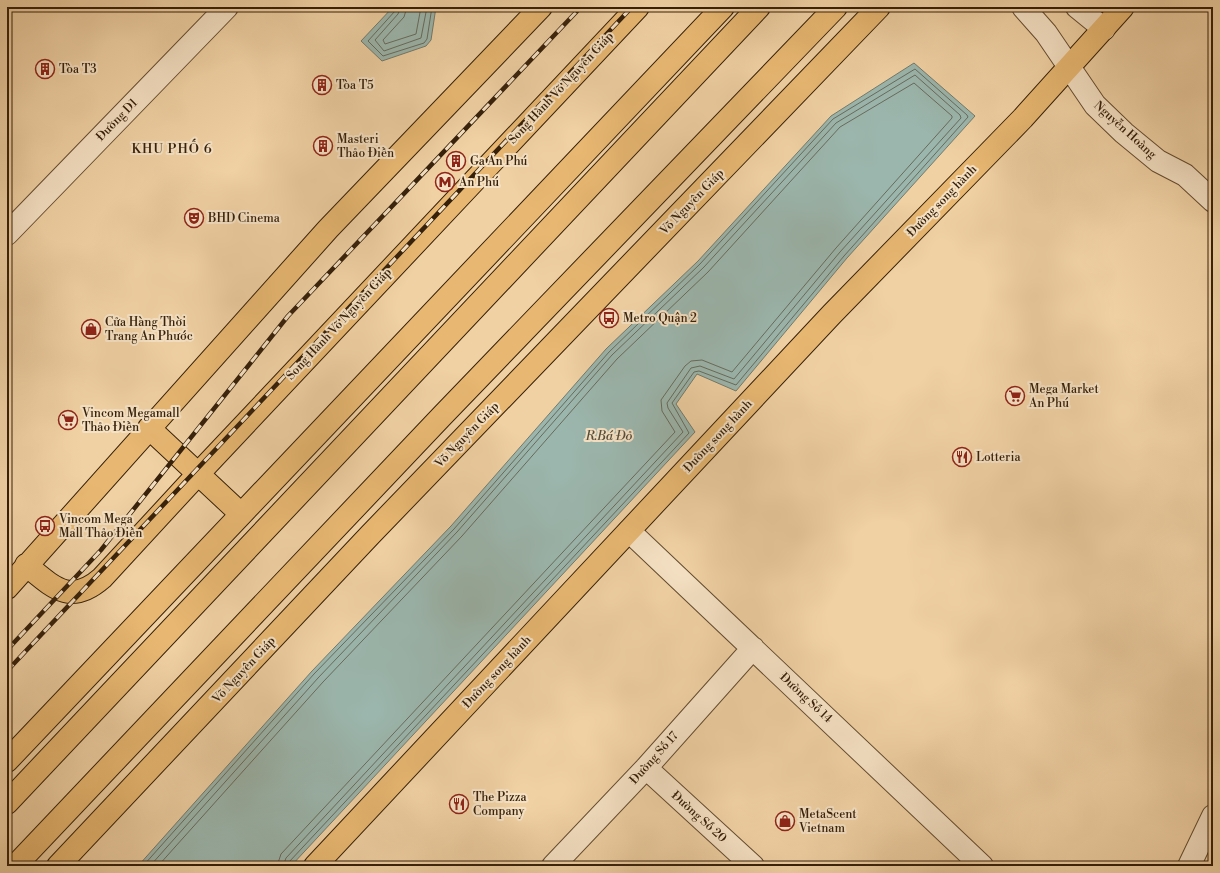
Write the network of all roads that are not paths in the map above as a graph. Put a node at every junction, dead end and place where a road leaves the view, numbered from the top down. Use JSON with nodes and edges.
{"nodes":[{"id":1,"x":227,"y":7,"type":"edge"},
{"id":2,"x":541,"y":7,"type":"edge"},
{"id":3,"x":638,"y":7,"type":"edge"},
{"id":4,"x":722,"y":7,"type":"edge"},
{"id":5,"x":759,"y":7,"type":"edge"},
{"id":6,"x":836,"y":7,"type":"edge"},
{"id":7,"x":880,"y":7,"type":"edge"},
{"id":8,"x":1023,"y":7,"type":"edge"},
{"id":9,"x":1077,"y":7,"type":"edge"},
{"id":10,"x":1123,"y":7,"type":"edge"},
{"id":11,"x":1104,"y":29,"type":"junction"},
{"id":12,"x":1069,"y":67,"type":"junction"},
{"id":13,"x":1213,"y":201,"type":"edge"},
{"id":14,"x":7,"y":234,"type":"edge"},
{"id":15,"x":149,"y":428,"type":"junction"},
{"id":16,"x":198,"y":474,"type":"junction"},
{"id":17,"x":241,"y":514,"type":"junction"},
{"id":18,"x":629,"y":531,"type":"junction"},
{"id":19,"x":26,"y":565,"type":"junction"},
{"id":20,"x":7,"y":588,"type":"edge"},
{"id":21,"x":753,"y":648,"type":"junction"},
{"id":22,"x":7,"y":761,"type":"edge"},
{"id":23,"x":646,"y":768,"type":"junction"},
{"id":24,"x":7,"y":803,"type":"edge"},
{"id":25,"x":1213,"y":816,"type":"edge"},
{"id":26,"x":15,"y":866,"type":"edge"},
{"id":27,"x":58,"y":866,"type":"edge"},
{"id":28,"x":315,"y":866,"type":"edge"},
{"id":29,"x":553,"y":866,"type":"edge"},
{"id":30,"x":753,"y":866,"type":"edge"},
{"id":31,"x":982,"y":866,"type":"edge"},
{"id":32,"x":1189,"y":866,"type":"edge"}],
"edges":[{"from":1,"to":14,"type":"street","name":"Đường D1"},
{"from":2,"to":15,"type":"main road"},
{"from":3,"to":16,"type":"main road","name":"Song Hành Võ Nguyên Giáp"},
{"from":4,"to":17,"type":"main road"},
{"from":5,"to":24,"type":"main road"},
{"from":6,"to":26,"type":"main road"},
{"from":7,"to":27,"type":"main road","name":"Võ Nguyên Giáp"},
{"from":8,"to":12,"type":"street","name":"Nguyễn Hoàng"},
{"from":9,"to":11,"type":"street"},
{"from":10,"to":11,"type":"main road","name":"Đường song hành"},
{"from":11,"to":12,"type":"main road","name":"Đường song hành"},
{"from":12,"to":13,"type":"street","name":"Nguyễn Hoàng"},
{"from":12,"to":18,"type":"main road","name":"Đường song hành"},
{"from":15,"to":16,"type":"main road"},
{"from":15,"to":19,"type":"main road"},
{"from":16,"to":17,"type":"main road"},
{"from":16,"to":19,"type":"main road","name":"Song Hành Võ Nguyên Giáp"},
{"from":17,"to":22,"type":"main road"},
{"from":18,"to":21,"type":"street","name":"Đường Số 14"},
{"from":18,"to":28,"type":"main road","name":"Đường song hành"},
{"from":19,"to":20,"type":"main road"},
{"from":21,"to":23,"type":"street","name":"Đường Số 17"},
{"from":21,"to":31,"type":"street","name":"Đường Số 14"},
{"from":23,"to":29,"type":"street","name":"Đường Số 17"},
{"from":23,"to":30,"type":"street","name":"Đường Số 20"},
{"from":25,"to":32,"type":"street"}]}
